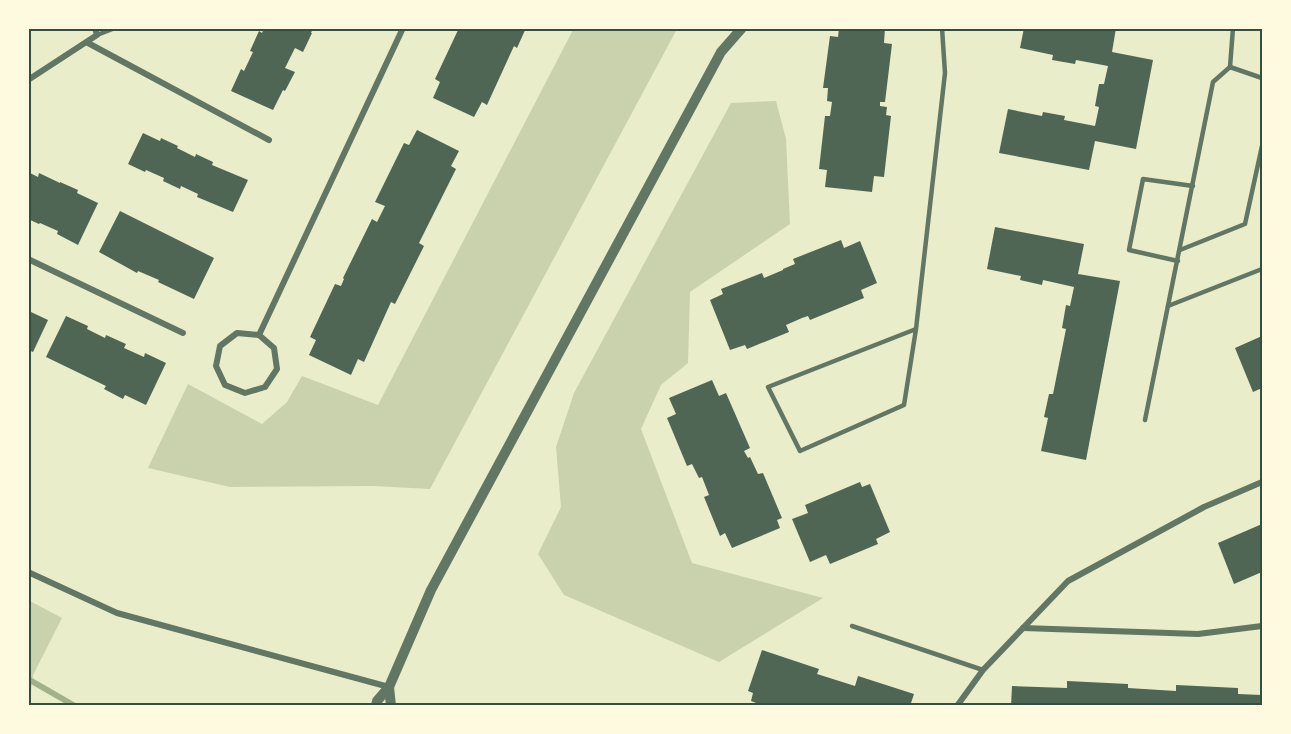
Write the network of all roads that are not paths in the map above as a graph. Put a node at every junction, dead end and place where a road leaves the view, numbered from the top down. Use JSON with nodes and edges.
{"nodes":[{"id":1,"x":116,"y":28,"type":"edge"},
{"id":2,"x":403,"y":28,"type":"edge"},
{"id":3,"x":742,"y":28,"type":"edge"},
{"id":4,"x":942,"y":28,"type":"edge"},
{"id":5,"x":1233,"y":28,"type":"edge"},
{"id":6,"x":96,"y":32,"type":"edge"},
{"id":7,"x":88,"y":43,"type":"junction"},
{"id":8,"x":1230,"y":67,"type":"junction"},
{"id":9,"x":1263,"y":78,"type":"edge"},
{"id":10,"x":28,"y":80,"type":"edge"},
{"id":11,"x":269,"y":140,"type":"dead end"},
{"id":12,"x":1263,"y":146,"type":"edge"},
{"id":13,"x":1193,"y":186,"type":"junction"},
{"id":14,"x":1180,"y":250,"type":"junction"},
{"id":15,"x":28,"y":259,"type":"edge"},
{"id":16,"x":1178,"y":261,"type":"junction"},
{"id":17,"x":1263,"y":268,"type":"edge"},
{"id":18,"x":1168,"y":306,"type":"junction"},
{"id":19,"x":916,"y":329,"type":"junction"},
{"id":20,"x":183,"y":333,"type":"dead end"},
{"id":21,"x":260,"y":335,"type":"junction"},
{"id":22,"x":1145,"y":420,"type":"dead end"},
{"id":23,"x":1263,"y":482,"type":"edge"},
{"id":24,"x":28,"y":572,"type":"edge"},
{"id":25,"x":852,"y":626,"type":"dead end"},
{"id":26,"x":1263,"y":626,"type":"edge"},
{"id":27,"x":1023,"y":628,"type":"junction"},
{"id":28,"x":983,"y":670,"type":"junction"},
{"id":29,"x":389,"y":687,"type":"junction"},
{"id":30,"x":375,"y":705,"type":"edge"},
{"id":31,"x":391,"y":705,"type":"edge"},
{"id":32,"x":957,"y":705,"type":"edge"}],
"edges":[{"from":1,"to":6,"type":"lane"},
{"from":2,"to":21,"type":"street"},
{"from":3,"to":29,"type":"street"},
{"from":4,"to":19,"type":"lane"},
{"from":5,"to":8,"type":"lane"},
{"from":6,"to":7,"type":"street"},
{"from":7,"to":10,"type":"street"},
{"from":7,"to":11,"type":"street"},
{"from":8,"to":9,"type":"lane"},
{"from":8,"to":13,"type":"lane"},
{"from":12,"to":14,"type":"lane"},
{"from":13,"to":14,"type":"lane"},
{"from":13,"to":16,"type":"lane"},
{"from":14,"to":16,"type":"lane"},
{"from":15,"to":20,"type":"street"},
{"from":16,"to":18,"type":"lane"},
{"from":17,"to":18,"type":"lane"},
{"from":18,"to":22,"type":"lane"},
{"from":19,"to":19,"type":"lane"},
{"from":21,"to":21,"type":"street"},
{"from":23,"to":27,"type":"street"},
{"from":24,"to":29,"type":"street"},
{"from":25,"to":28,"type":"lane"},
{"from":26,"to":27,"type":"street"},
{"from":27,"to":28,"type":"street"},
{"from":28,"to":32,"type":"street"},
{"from":29,"to":30,"type":"street"},
{"from":29,"to":31,"type":"street"}]}
